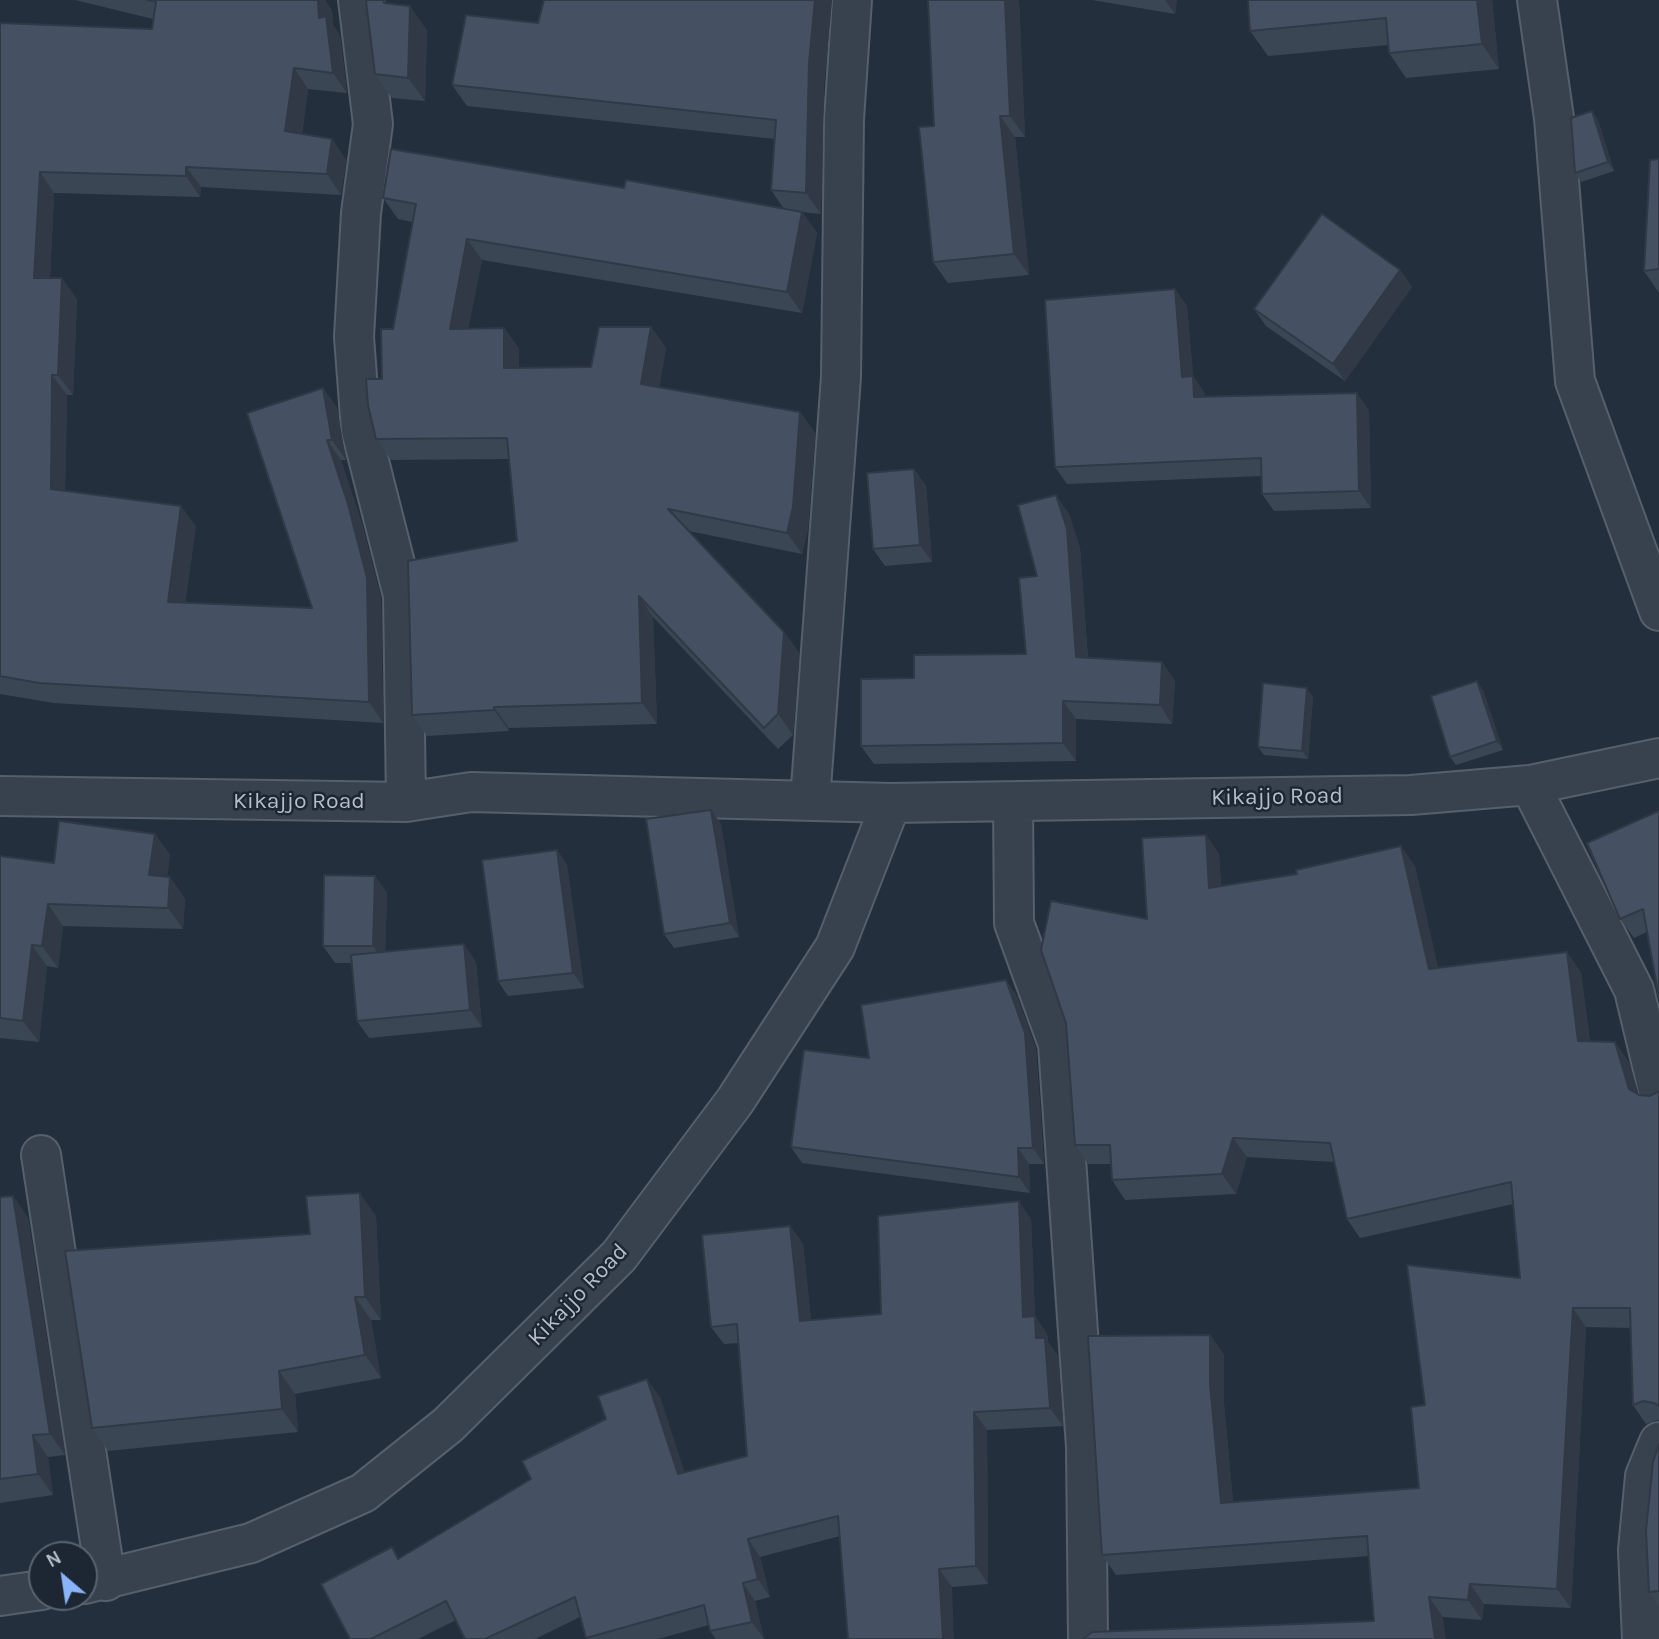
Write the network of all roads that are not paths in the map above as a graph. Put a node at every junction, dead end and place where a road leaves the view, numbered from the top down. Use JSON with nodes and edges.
{"nodes":[{"id":1,"x":358,"y":0,"type":"edge"},
{"id":2,"x":852,"y":0,"type":"edge"},
{"id":3,"x":1538,"y":0,"type":"edge"},
{"id":4,"x":1659,"y":611,"type":"edge"},
{"id":5,"x":1659,"y":758,"type":"edge"},
{"id":6,"x":1530,"y":785,"type":"junction"},
{"id":7,"x":0,"y":796,"type":"edge"},
{"id":8,"x":810,"y":801,"type":"junction"},
{"id":9,"x":407,"y":802,"type":"junction"},
{"id":10,"x":891,"y":803,"type":"junction"},
{"id":11,"x":1013,"y":803,"type":"junction"},
{"id":12,"x":1659,"y":1094,"type":"edge"},
{"id":13,"x":41,"y":1155,"type":"dead end"},
{"id":14,"x":1659,"y":1442,"type":"edge"},
{"id":15,"x":90,"y":1541,"type":"edge"},
{"id":16,"x":98,"y":1582,"type":"edge"},
{"id":17,"x":28,"y":1592,"type":"edge"},
{"id":18,"x":0,"y":1596,"type":"edge"},
{"id":19,"x":1088,"y":1639,"type":"edge"},
{"id":20,"x":1642,"y":1639,"type":"edge"}],
"edges":[{"from":1,"to":9,"type":"street"},
{"from":2,"to":8,"type":"street"},
{"from":3,"to":4,"type":"street"},
{"from":5,"to":6,"type":"street","name":"Kikajjo Road"},
{"from":6,"to":11,"type":"street","name":"Kikajjo Road"},
{"from":6,"to":12,"type":"street"},
{"from":7,"to":9,"type":"street","name":"Kikajjo Road"},
{"from":8,"to":9,"type":"street","name":"Kikajjo Road"},
{"from":8,"to":10,"type":"street","name":"Kikajjo Road"},
{"from":10,"to":11,"type":"street","name":"Kikajjo Road"},
{"from":10,"to":16,"type":"street","name":"Kikajjo Road"},
{"from":11,"to":19,"type":"street"},
{"from":13,"to":15,"type":"street"},
{"from":14,"to":20,"type":"street"},
{"from":17,"to":18,"type":"street"}]}
